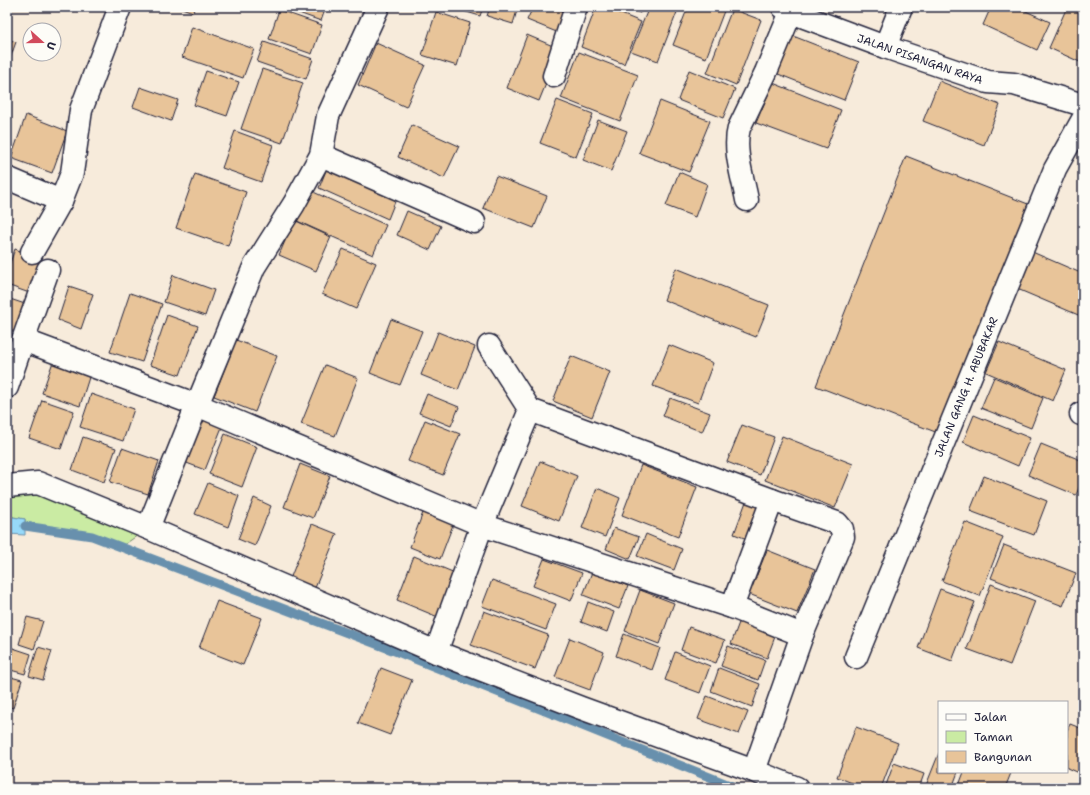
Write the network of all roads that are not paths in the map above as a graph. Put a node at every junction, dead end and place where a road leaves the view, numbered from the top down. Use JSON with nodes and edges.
{"nodes":[{"id":1,"x":120,"y":7,"type":"edge"},
{"id":2,"x":378,"y":7,"type":"edge"},
{"id":3,"x":576,"y":7,"type":"edge"},
{"id":4,"x":901,"y":7,"type":"edge"},
{"id":5,"x":787,"y":10,"type":"edge"},
{"id":6,"x":885,"y":48,"type":"junction"},
{"id":7,"x":554,"y":76,"type":"dead end"},
{"id":8,"x":1083,"y":105,"type":"edge"},
{"id":9,"x":1083,"y":119,"type":"edge"},
{"id":10,"x":321,"y":154,"type":"junction"},
{"id":11,"x":7,"y":178,"type":"edge"},
{"id":12,"x":747,"y":200,"type":"dead end"},
{"id":13,"x":60,"y":201,"type":"junction"},
{"id":14,"x":474,"y":222,"type":"dead end"},
{"id":15,"x":32,"y":252,"type":"dead end"},
{"id":16,"x":48,"y":270,"type":"dead end"},
{"id":17,"x":23,"y":340,"type":"junction"},
{"id":18,"x":489,"y":346,"type":"dead end"},
{"id":19,"x":7,"y":387,"type":"edge"},
{"id":20,"x":197,"y":405,"type":"junction"},
{"id":21,"x":530,"y":410,"type":"junction"},
{"id":22,"x":7,"y":486,"type":"edge"},
{"id":23,"x":772,"y":500,"type":"junction"},
{"id":24,"x":482,"y":525,"type":"junction"},
{"id":25,"x":148,"y":528,"type":"junction"},
{"id":26,"x":732,"y":607,"type":"junction"},
{"id":27,"x":802,"y":635,"type":"junction"},
{"id":28,"x":436,"y":652,"type":"junction"},
{"id":29,"x":856,"y":657,"type":"dead end"},
{"id":30,"x":754,"y":771,"type":"junction"},
{"id":31,"x":797,"y":788,"type":"edge"}],
"edges":[{"from":1,"to":13,"type":"street"},
{"from":2,"to":10,"type":"street"},
{"from":3,"to":7,"type":"street"},
{"from":4,"to":6,"type":"street"},
{"from":5,"to":6,"type":"street","name":"JALAN PISANGAN RAYA"},
{"from":5,"to":12,"type":"street"},
{"from":6,"to":8,"type":"street","name":"JALAN PISANGAN RAYA"},
{"from":9,"to":29,"type":"street","name":"JALAN GANG H. ABUBAKAR"},
{"from":10,"to":14,"type":"street"},
{"from":10,"to":20,"type":"street"},
{"from":11,"to":13,"type":"street"},
{"from":13,"to":15,"type":"street"},
{"from":16,"to":17,"type":"street"},
{"from":17,"to":19,"type":"street"},
{"from":17,"to":20,"type":"street"},
{"from":18,"to":21,"type":"street"},
{"from":20,"to":24,"type":"street"},
{"from":20,"to":25,"type":"street"},
{"from":21,"to":23,"type":"street"},
{"from":21,"to":24,"type":"street"},
{"from":22,"to":25,"type":"street"},
{"from":23,"to":26,"type":"street"},
{"from":23,"to":27,"type":"street"},
{"from":24,"to":26,"type":"street"},
{"from":24,"to":28,"type":"street"},
{"from":25,"to":28,"type":"street"},
{"from":26,"to":27,"type":"street"},
{"from":27,"to":30,"type":"street"},
{"from":28,"to":30,"type":"street"},
{"from":30,"to":31,"type":"street"}]}
